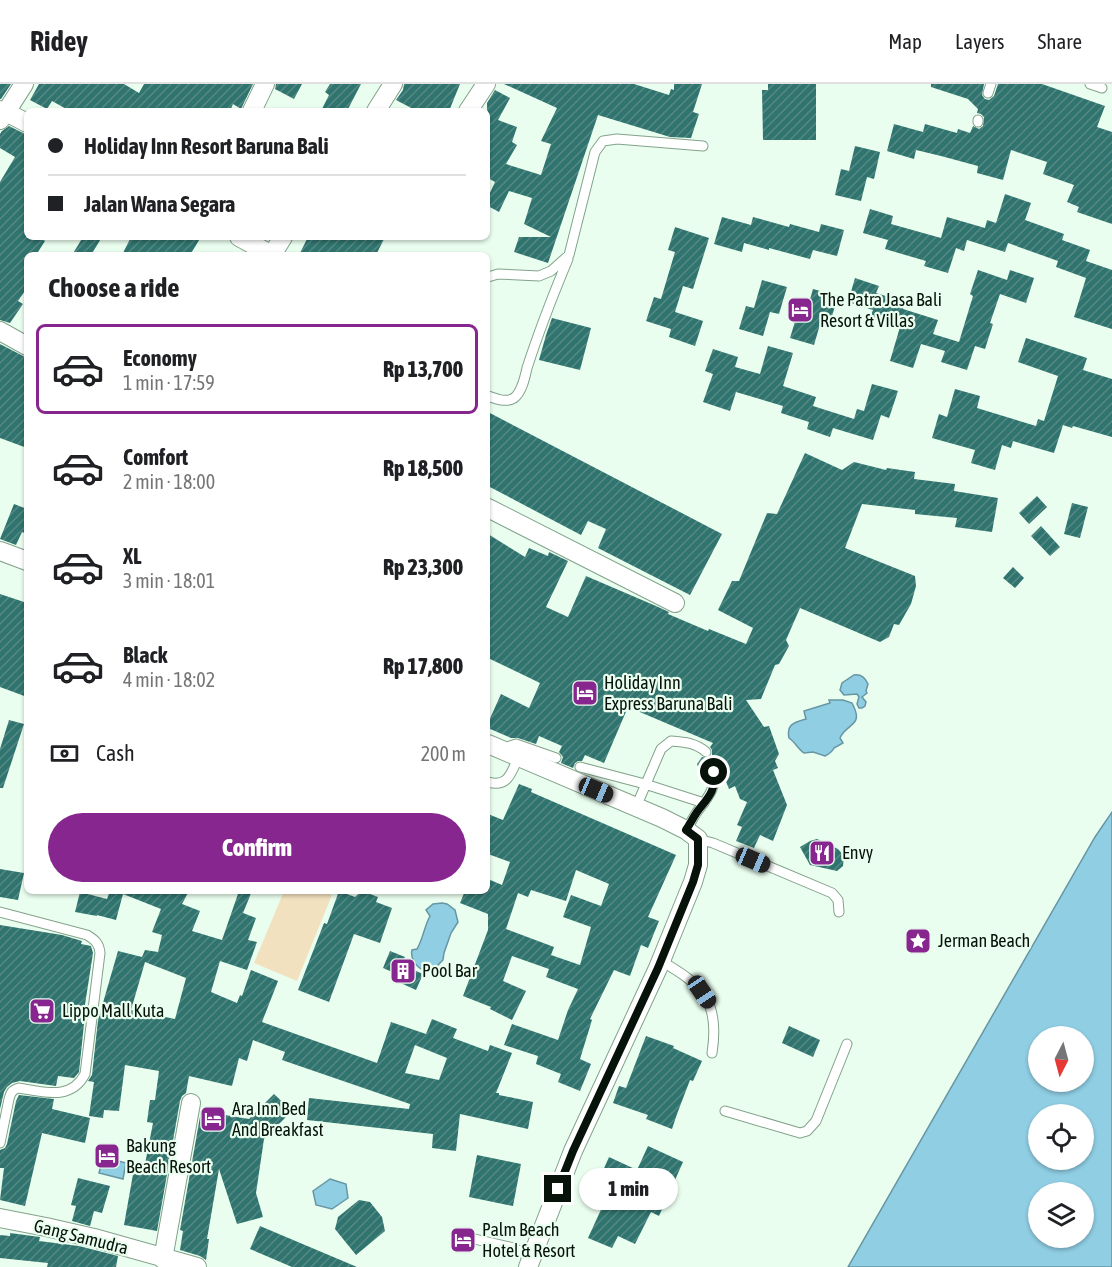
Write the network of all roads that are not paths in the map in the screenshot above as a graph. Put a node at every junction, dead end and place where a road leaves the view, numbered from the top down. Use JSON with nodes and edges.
{"nodes":[{"id":1,"x":24,"y":84,"type":"edge"},
{"id":2,"x":265,"y":84,"type":"edge"},
{"id":3,"x":393,"y":84,"type":"edge"},
{"id":4,"x":486,"y":84,"type":"edge"},
{"id":5,"x":1090,"y":84,"type":"edge"},
{"id":6,"x":1102,"y":88,"type":"dead end"},
{"id":7,"x":253,"y":108,"type":"edge"},
{"id":8,"x":378,"y":108,"type":"edge"},
{"id":9,"x":470,"y":108,"type":"edge"},
{"id":10,"x":2,"y":114,"type":"edge"},
{"id":11,"x":24,"y":122,"type":"edge"},
{"id":12,"x":703,"y":146,"type":"dead end"},
{"id":13,"x":244,"y":240,"type":"edge"},
{"id":14,"x":266,"y":252,"type":"edge"},
{"id":15,"x":569,"y":255,"type":"junction"},
{"id":16,"x":490,"y":276,"type":"edge"},
{"id":17,"x":0,"y":331,"type":"edge"},
{"id":18,"x":24,"y":344,"type":"edge"},
{"id":19,"x":490,"y":396,"type":"edge"},
{"id":20,"x":490,"y":509,"type":"edge"},
{"id":21,"x":0,"y":551,"type":"edge"},
{"id":22,"x":24,"y":560,"type":"edge"},
{"id":23,"x":675,"y":603,"type":"dead end"},
{"id":24,"x":503,"y":751,"type":"edge"},
{"id":25,"x":706,"y":752,"type":"dead end"},
{"id":26,"x":556,"y":758,"type":"dead end"},
{"id":27,"x":580,"y":767,"type":"dead end"},
{"id":28,"x":714,"y":772,"type":"dead end"},
{"id":29,"x":490,"y":782,"type":"edge"},
{"id":30,"x":645,"y":784,"type":"junction"},
{"id":31,"x":704,"y":803,"type":"junction"},
{"id":32,"x":636,"y":807,"type":"junction"},
{"id":33,"x":692,"y":835,"type":"junction"},
{"id":34,"x":0,"y":912,"type":"edge"},
{"id":35,"x":839,"y":912,"type":"dead end"},
{"id":36,"x":661,"y":961,"type":"junction"},
{"id":37,"x":848,"y":1044,"type":"dead end"},
{"id":38,"x":712,"y":1053,"type":"dead end"},
{"id":39,"x":191,"y":1103,"type":"dead end"},
{"id":40,"x":725,"y":1111,"type":"dead end"},
{"id":41,"x":0,"y":1143,"type":"edge"},
{"id":42,"x":0,"y":1218,"type":"edge"},
{"id":43,"x":457,"y":1235,"type":"dead end"},
{"id":44,"x":163,"y":1259,"type":"junction"},
{"id":45,"x":529,"y":1262,"type":"edge"},
{"id":46,"x":197,"y":1267,"type":"edge"}],
"edges":[{"from":1,"to":10,"type":"street"},
{"from":2,"to":7,"type":"street"},
{"from":3,"to":8,"type":"street"},
{"from":4,"to":9,"type":"street"},
{"from":5,"to":6,"type":"lane"},
{"from":10,"to":11,"type":"street"},
{"from":12,"to":15,"type":"lane"},
{"from":13,"to":14,"type":"street"},
{"from":15,"to":16,"type":"lane"},
{"from":15,"to":19,"type":"lane"},
{"from":17,"to":18,"type":"street"},
{"from":20,"to":23,"type":"street"},
{"from":21,"to":22,"type":"street"},
{"from":24,"to":26,"type":"lane"},
{"from":24,"to":29,"type":"lane"},
{"from":24,"to":32,"type":"street"},
{"from":25,"to":30,"type":"lane"},
{"from":27,"to":30,"type":"lane"},
{"from":28,"to":31,"type":"lane"},
{"from":30,"to":31,"type":"lane"},
{"from":30,"to":32,"type":"lane"},
{"from":31,"to":33,"type":"lane"},
{"from":32,"to":33,"type":"street"},
{"from":33,"to":35,"type":"lane"},
{"from":33,"to":36,"type":"street"},
{"from":34,"to":41,"type":"lane"},
{"from":36,"to":38,"type":"lane"},
{"from":36,"to":45,"type":"street"},
{"from":37,"to":40,"type":"lane"},
{"from":39,"to":44,"type":"street"},
{"from":42,"to":44,"type":"street","name":"Gang Samudra"},
{"from":43,"to":45,"type":"lane"},
{"from":44,"to":46,"type":"street","name":"Gang Samudra"}]}
